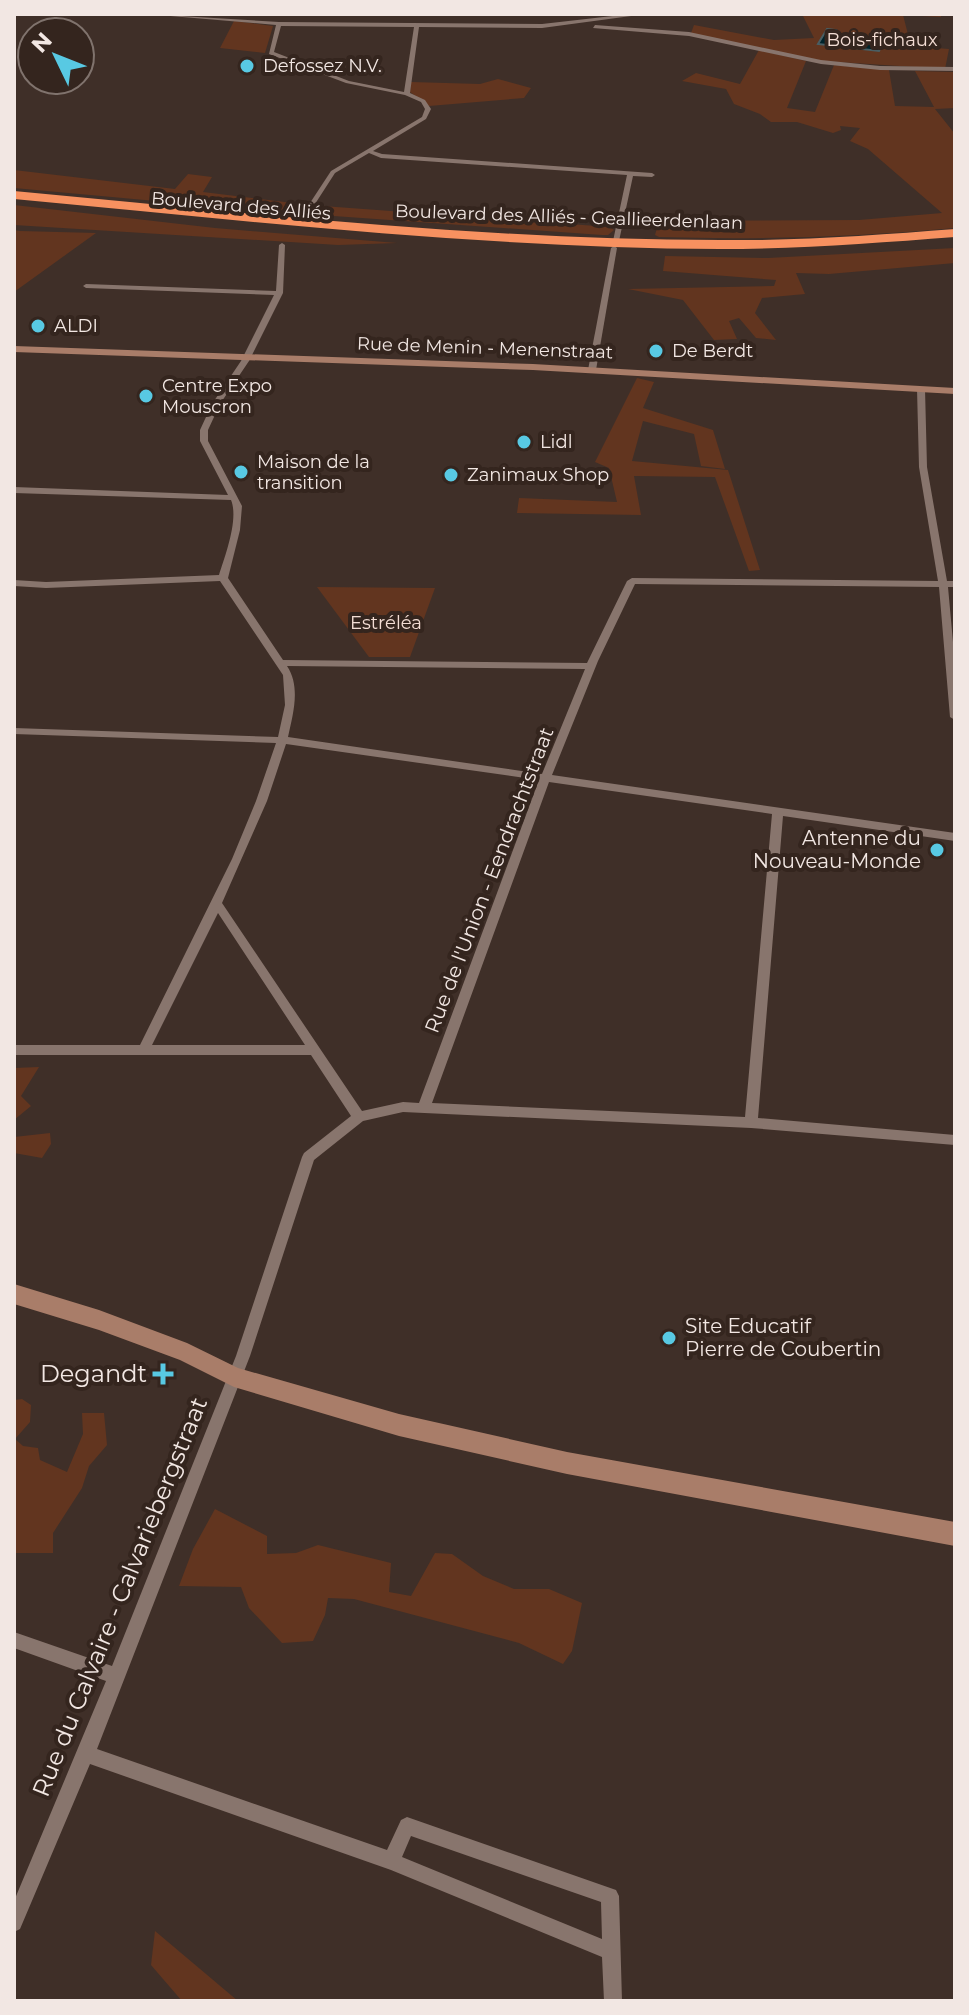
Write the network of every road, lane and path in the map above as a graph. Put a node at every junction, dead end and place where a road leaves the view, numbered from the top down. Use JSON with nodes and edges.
{"nodes":[{"id":1,"x":150,"y":14,"type":"edge"},
{"id":2,"x":394,"y":14,"type":"edge"},
{"id":3,"x":542,"y":14,"type":"edge"},
{"id":4,"x":643,"y":14,"type":"edge"},
{"id":5,"x":279,"y":24,"type":"junction"},
{"id":6,"x":399,"y":25,"type":"junction"},
{"id":7,"x":417,"y":25,"type":"junction"},
{"id":8,"x":572,"y":25,"type":"junction"},
{"id":9,"x":542,"y":26,"type":"junction"},
{"id":10,"x":955,"y":69,"type":"edge"},
{"id":11,"x":407,"y":94,"type":"junction"},
{"id":12,"x":369,"y":151,"type":"junction"},
{"id":13,"x":630,"y":174,"type":"junction"},
{"id":14,"x":652,"y":175,"type":"dead end"},
{"id":15,"x":14,"y":186,"type":"edge"},
{"id":16,"x":14,"y":195,"type":"edge"},
{"id":17,"x":313,"y":203,"type":"dead end"},
{"id":18,"x":14,"y":205,"type":"edge"},
{"id":19,"x":142,"y":207,"type":"junction"},
{"id":20,"x":325,"y":223,"type":"joint"},
{"id":21,"x":955,"y":233,"type":"edge"},
{"id":22,"x":465,"y":242,"type":"joint"},
{"id":23,"x":955,"y":244,"type":"edge"},
{"id":24,"x":282,"y":245,"type":"dead end"},
{"id":25,"x":615,"y":245,"type":"junction"},
{"id":26,"x":86,"y":286,"type":"dead end"},
{"id":27,"x":279,"y":293,"type":"junction"},
{"id":28,"x":14,"y":349,"type":"edge"},
{"id":29,"x":246,"y":357,"type":"junction"},
{"id":30,"x":592,"y":370,"type":"junction"},
{"id":31,"x":921,"y":389,"type":"junction"},
{"id":32,"x":955,"y":391,"type":"edge"},
{"id":33,"x":14,"y":490,"type":"edge"},
{"id":34,"x":233,"y":498,"type":"junction"},
{"id":35,"x":223,"y":578,"type":"junction"},
{"id":36,"x":18,"y":583,"type":"edge"},
{"id":37,"x":943,"y":584,"type":"junction"},
{"id":38,"x":955,"y":584,"type":"edge"},
{"id":39,"x":14,"y":592,"type":"edge"},
{"id":40,"x":281,"y":663,"type":"junction"},
{"id":41,"x":591,"y":666,"type":"junction"},
{"id":42,"x":955,"y":717,"type":"edge"},
{"id":43,"x":14,"y":731,"type":"edge"},
{"id":44,"x":283,"y":740,"type":"junction"},
{"id":45,"x":545,"y":779,"type":"junction"},
{"id":46,"x":778,"y":811,"type":"junction"},
{"id":47,"x":955,"y":837,"type":"edge"},
{"id":48,"x":216,"y":902,"type":"junction"},
{"id":49,"x":144,"y":1049,"type":"junction"},
{"id":50,"x":14,"y":1050,"type":"edge"},
{"id":51,"x":315,"y":1050,"type":"junction"},
{"id":52,"x":424,"y":1107,"type":"junction"},
{"id":53,"x":359,"y":1117,"type":"junction"},
{"id":54,"x":751,"y":1123,"type":"junction"},
{"id":55,"x":955,"y":1140,"type":"edge"},
{"id":56,"x":14,"y":1294,"type":"edge"},
{"id":57,"x":234,"y":1377,"type":"junction"},
{"id":58,"x":955,"y":1534,"type":"edge"},
{"id":59,"x":14,"y":1640,"type":"edge"},
{"id":60,"x":116,"y":1676,"type":"junction"},
{"id":61,"x":86,"y":1754,"type":"junction"},
{"id":62,"x":391,"y":1861,"type":"junction"},
{"id":63,"x":14,"y":1923,"type":"edge"},
{"id":64,"x":612,"y":1952,"type":"junction"},
{"id":65,"x":613,"y":2001,"type":"edge"}],
"edges":[{"from":1,"to":5,"type":"street"},
{"from":2,"to":6,"type":"street"},
{"from":3,"to":9,"type":"street"},
{"from":4,"to":8,"type":"street"},
{"from":5,"to":6,"type":"street"},
{"from":5,"to":11,"type":"street"},
{"from":6,"to":7,"type":"street"},
{"from":7,"to":9,"type":"street"},
{"from":7,"to":11,"type":"street"},
{"from":8,"to":9,"type":"street"},
{"from":8,"to":10,"type":"street"},
{"from":11,"to":12,"type":"street"},
{"from":12,"to":13,"type":"street"},
{"from":12,"to":17,"type":"street"},
{"from":13,"to":14,"type":"street"},
{"from":13,"to":25,"type":"street"},
{"from":15,"to":19,"type":"highway"},
{"from":16,"to":19,"type":"highway","name":"Boulevard des Alliés"},
{"from":18,"to":22,"type":"highway","name":"Boulevard des Alliés"},
{"from":19,"to":20,"type":"highway","name":"Boulevard des Alliés"},
{"from":20,"to":25,"type":"highway","name":"Boulevard des Alliés - Geallieerdenlaan"},
{"from":21,"to":25,"type":"highway","name":"Boulevard des Alliés - Geallieerdenlaan"},
{"from":22,"to":25,"type":"highway","name":"Boulevard des Alliés - Geallieerdenlaan"},
{"from":23,"to":25,"type":"highway","name":"Boulevard des Alliés - Geallieerdenlaan"},
{"from":24,"to":27,"type":"street"},
{"from":25,"to":30,"type":"street"},
{"from":26,"to":27,"type":"street"},
{"from":27,"to":29,"type":"street"},
{"from":28,"to":29,"type":"street","name":"Rue de Menin - Menenstraat"},
{"from":29,"to":30,"type":"street","name":"Rue de Menin - Menenstraat"},
{"from":29,"to":34,"type":"street"},
{"from":30,"to":31,"type":"street","name":"Rue de Menin - Menenstraat"},
{"from":31,"to":32,"type":"street","name":"Rue de Menin - Menenstraat"},
{"from":31,"to":37,"type":"street"},
{"from":33,"to":34,"type":"street"},
{"from":34,"to":35,"type":"street"},
{"from":35,"to":36,"type":"street"},
{"from":35,"to":40,"type":"street"},
{"from":36,"to":39,"type":"street"},
{"from":37,"to":38,"type":"street"},
{"from":37,"to":41,"type":"street","name":"Rue de l'Union - Eendrachtstraat"},
{"from":37,"to":42,"type":"street"},
{"from":40,"to":41,"type":"street"},
{"from":40,"to":44,"type":"street"},
{"from":41,"to":45,"type":"street","name":"Rue de l'Union - Eendrachtstraat"},
{"from":43,"to":44,"type":"street"},
{"from":44,"to":45,"type":"street"},
{"from":44,"to":48,"type":"street"},
{"from":45,"to":46,"type":"street"},
{"from":45,"to":52,"type":"street","name":"Rue de l'Union - Eendrachtstraat"},
{"from":46,"to":47,"type":"street"},
{"from":46,"to":54,"type":"street"},
{"from":48,"to":49,"type":"street"},
{"from":48,"to":51,"type":"street"},
{"from":49,"to":50,"type":"street"},
{"from":49,"to":51,"type":"street"},
{"from":51,"to":53,"type":"street"},
{"from":52,"to":53,"type":"street"},
{"from":52,"to":54,"type":"street"},
{"from":53,"to":57,"type":"street","name":"Rue du Calvaire - Calvariebergstraat"},
{"from":54,"to":55,"type":"street"},
{"from":56,"to":57,"type":"street"},
{"from":57,"to":58,"type":"street"},
{"from":57,"to":60,"type":"street","name":"Rue du Calvaire - Calvariebergstraat"},
{"from":59,"to":60,"type":"street"},
{"from":60,"to":61,"type":"street","name":"Rue du Calvaire - Calvariebergstraat"},
{"from":61,"to":62,"type":"street"},
{"from":61,"to":63,"type":"street","name":"Rue du Calvaire - Calvariebergstraat"},
{"from":62,"to":64,"type":"street"},
{"from":62,"to":64,"type":"street"},
{"from":64,"to":65,"type":"street"}]}
